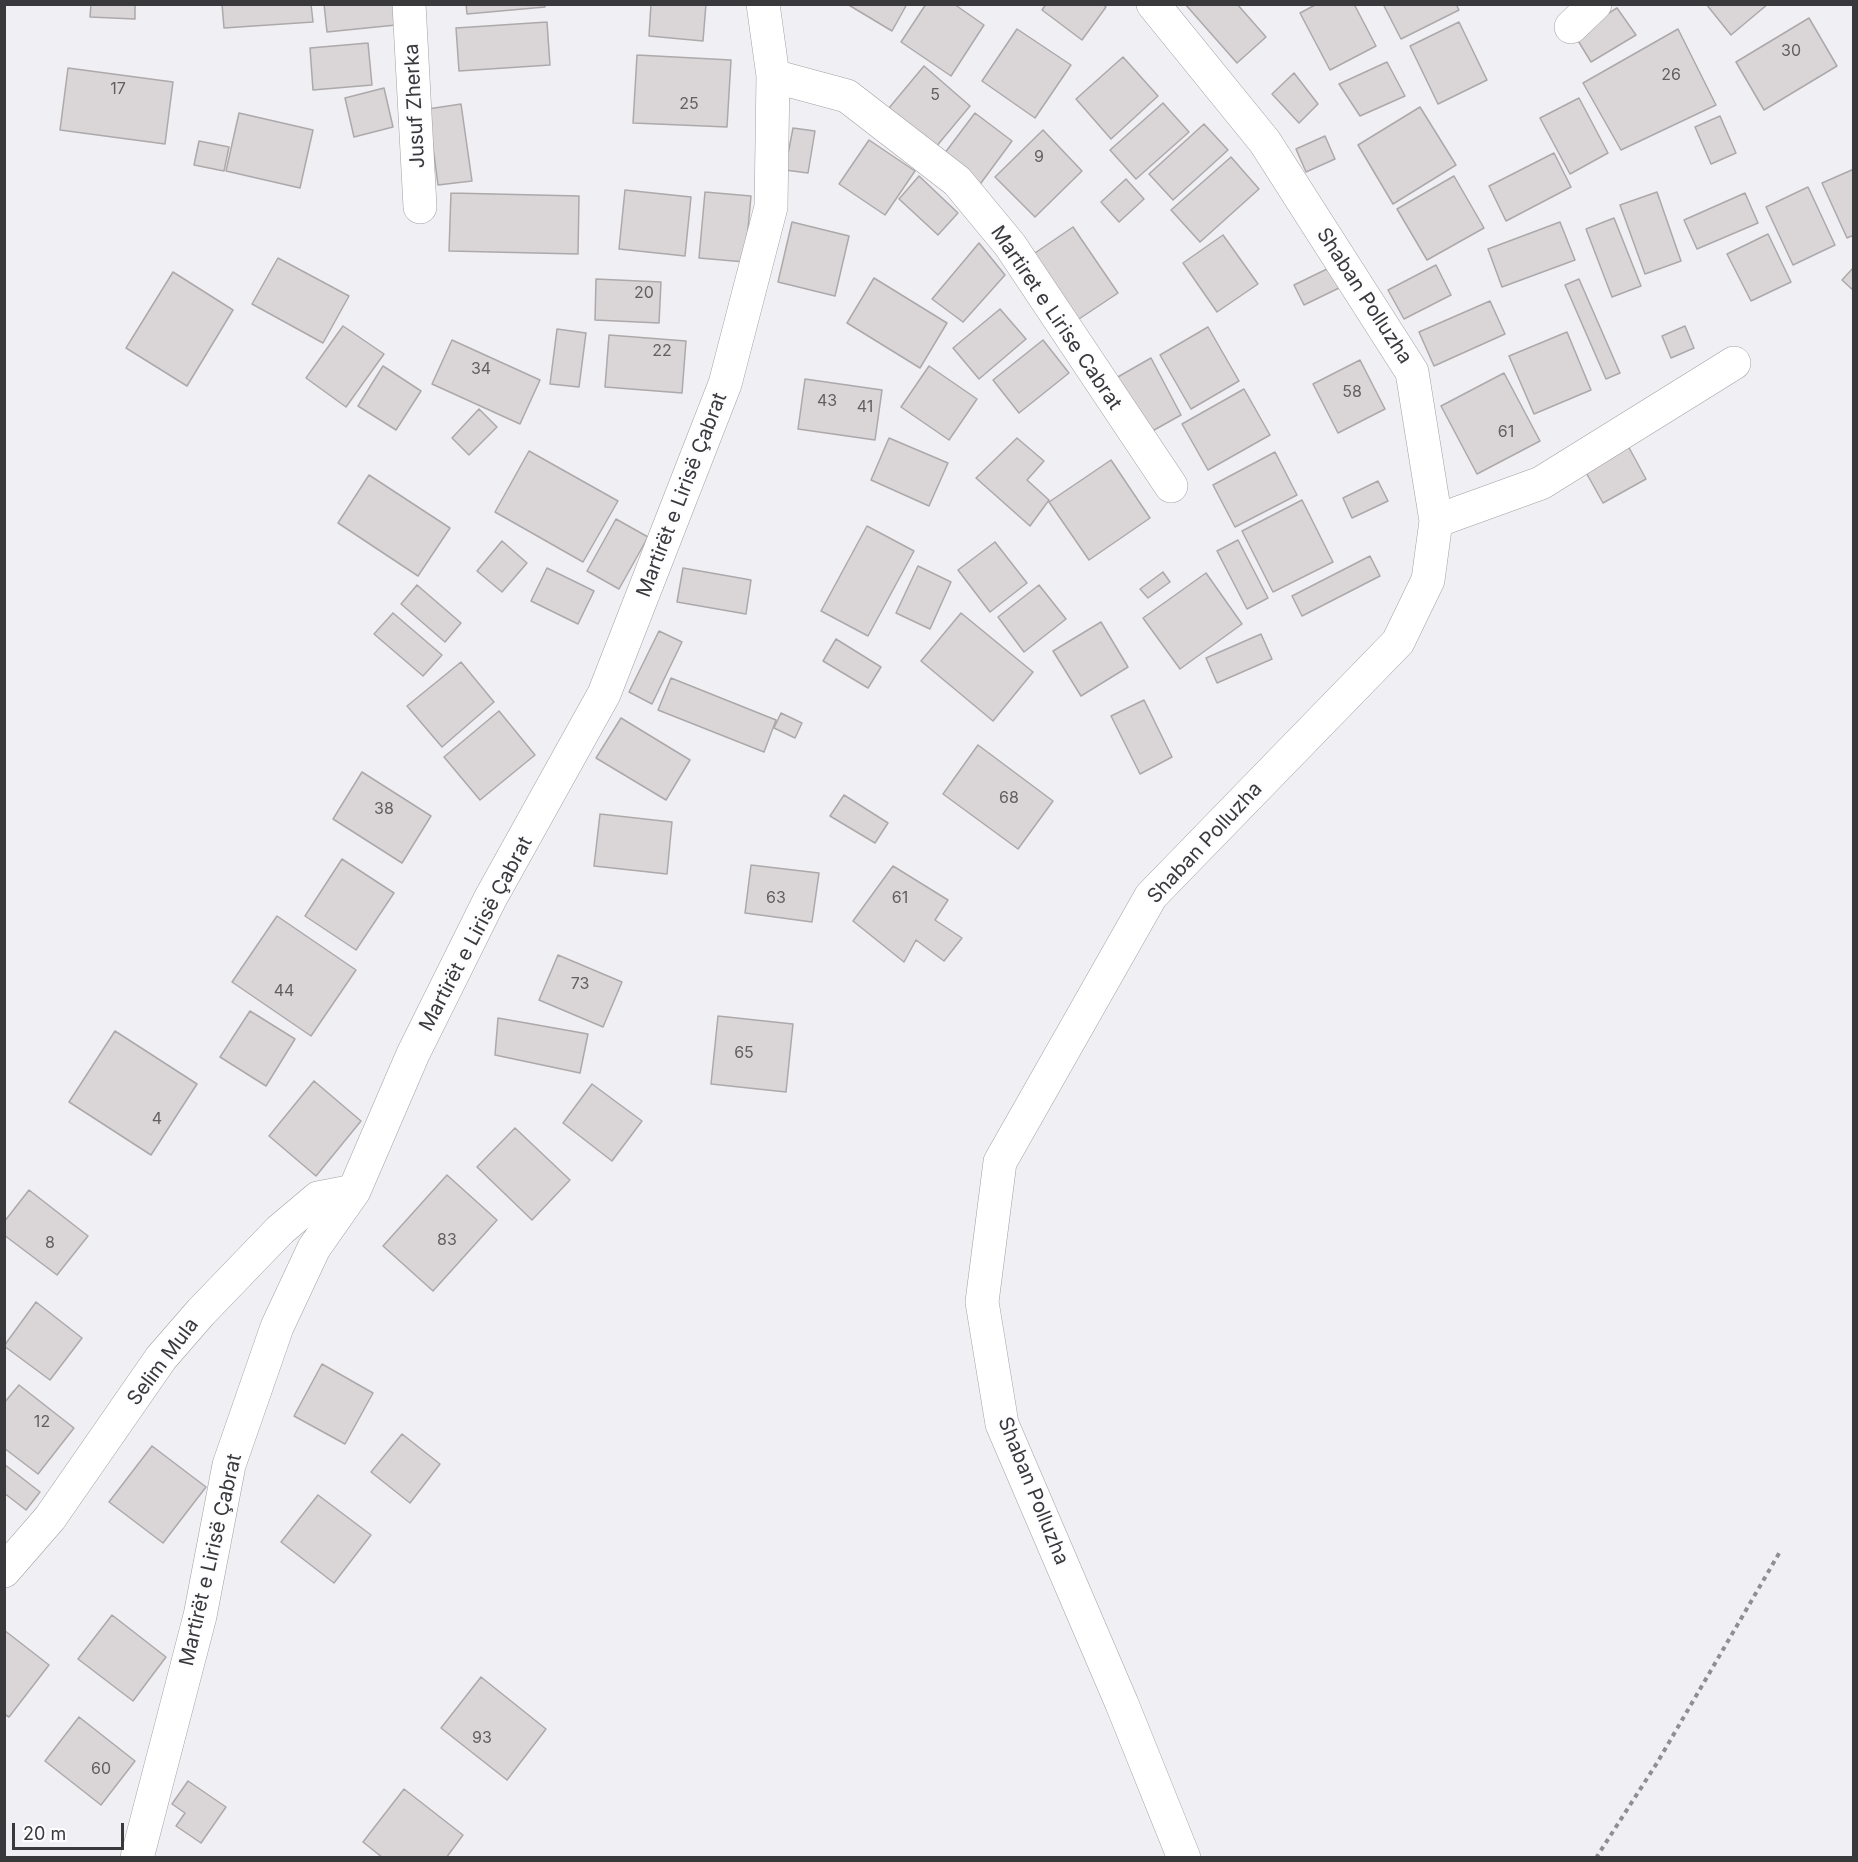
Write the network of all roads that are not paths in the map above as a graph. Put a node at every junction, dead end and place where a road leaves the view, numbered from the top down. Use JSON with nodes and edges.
{"nodes":[{"id":1,"x":410,"y":4,"type":"edge"},
{"id":2,"x":763,"y":4,"type":"edge"},
{"id":3,"x":1153,"y":4,"type":"edge"},
{"id":4,"x":1595,"y":4,"type":"edge"},
{"id":5,"x":1571,"y":27,"type":"dead end"},
{"id":6,"x":773,"y":76,"type":"junction"},
{"id":7,"x":420,"y":207,"type":"dead end"},
{"id":8,"x":1734,"y":363,"type":"dead end"},
{"id":9,"x":1171,"y":486,"type":"dead end"},
{"id":10,"x":1436,"y":521,"type":"junction"},
{"id":11,"x":354,"y":1191,"type":"junction"},
{"id":12,"x":4,"y":1571,"type":"edge"},
{"id":13,"x":137,"y":1857,"type":"edge"},
{"id":14,"x":1184,"y":1857,"type":"edge"}],
"edges":[{"from":1,"to":7,"type":"street","name":"Jusuf Zherka"},
{"from":2,"to":6,"type":"street","name":"Martirët e Lirisë Çabrat"},
{"from":3,"to":10,"type":"street","name":"Shaban Polluzha"},
{"from":4,"to":5,"type":"street"},
{"from":6,"to":9,"type":"street","name":"Martiret e Lirise Cabrat"},
{"from":6,"to":11,"type":"street","name":"Martirët e Lirisë Çabrat"},
{"from":8,"to":10,"type":"street"},
{"from":10,"to":14,"type":"street","name":"Shaban Polluzha"},
{"from":11,"to":12,"type":"street","name":"Selim Mula"},
{"from":11,"to":13,"type":"street","name":"Martirët e Lirisë Çabrat"}]}
